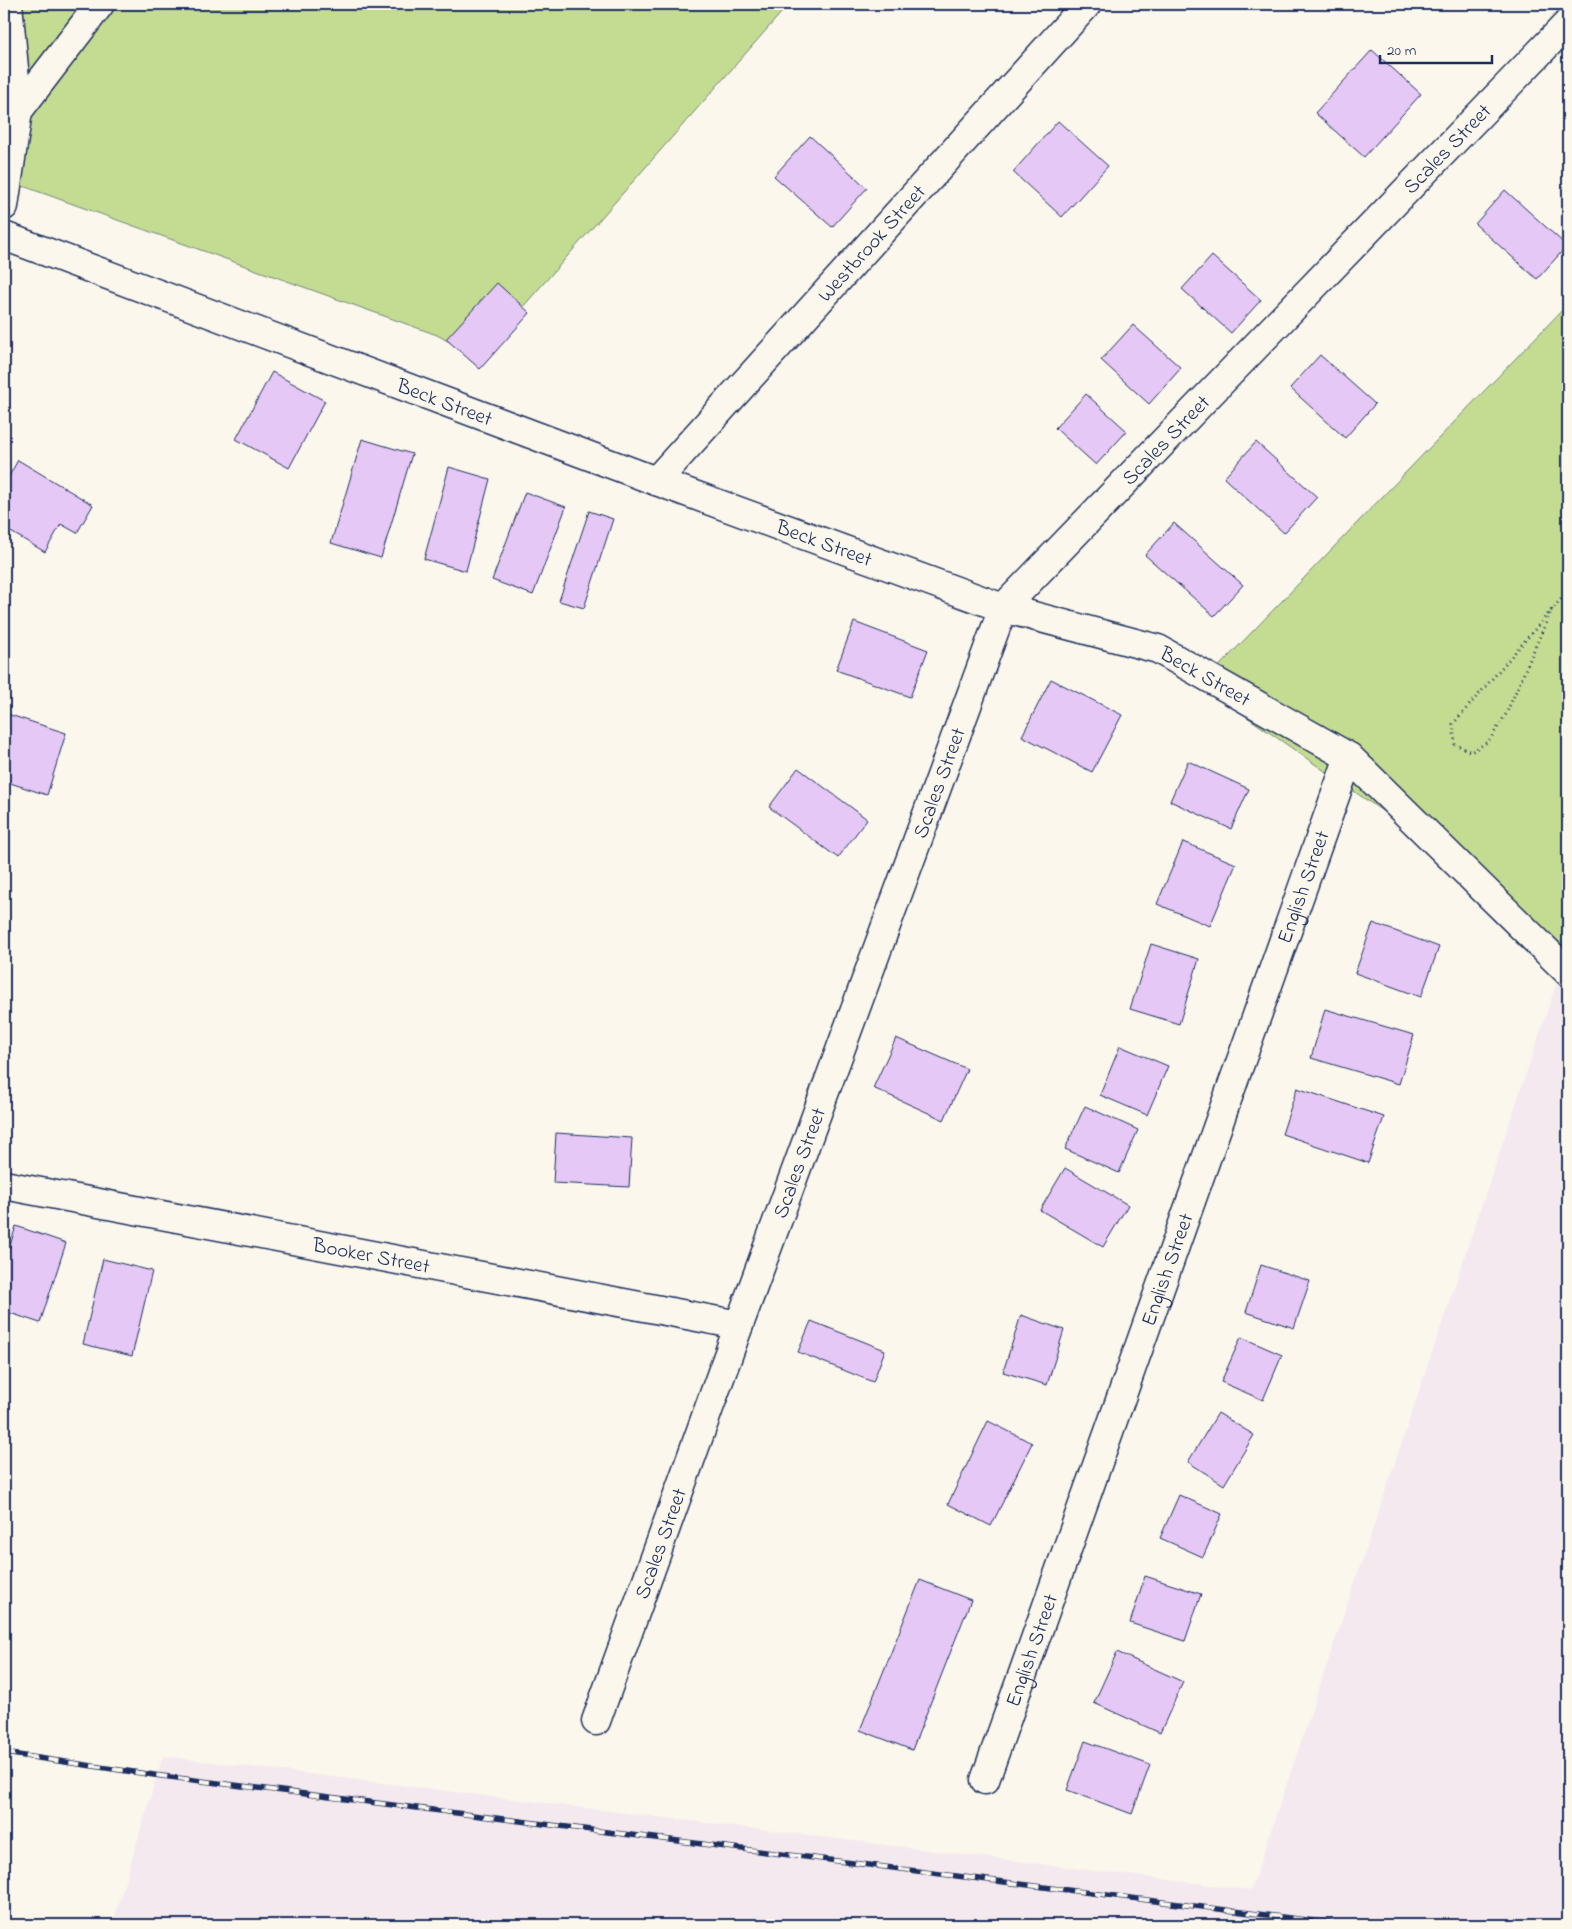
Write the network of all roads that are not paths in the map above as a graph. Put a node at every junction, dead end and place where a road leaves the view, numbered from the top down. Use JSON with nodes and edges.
{"nodes":[{"id":1,"x":8,"y":4,"type":"edge"},
{"id":2,"x":100,"y":4,"type":"edge"},
{"id":3,"x":1087,"y":4,"type":"edge"},
{"id":4,"x":1568,"y":23,"type":"edge"},
{"id":5,"x":18,"y":111,"type":"junction"},
{"id":6,"x":4,"y":206,"type":"edge"},
{"id":7,"x":4,"y":236,"type":"edge"},
{"id":8,"x":656,"y":481,"type":"junction"},
{"id":9,"x":1003,"y":608,"type":"junction"},
{"id":10,"x":1349,"y":757,"type":"junction"},
{"id":11,"x":1568,"y":972,"type":"edge"},
{"id":12,"x":4,"y":1185,"type":"edge"},
{"id":13,"x":739,"y":1325,"type":"junction"},
{"id":14,"x":596,"y":1721,"type":"dead end"},
{"id":15,"x":985,"y":1780,"type":"dead end"}],
"edges":[{"from":1,"to":5,"type":"street"},
{"from":2,"to":5,"type":"street"},
{"from":3,"to":8,"type":"street","name":"Westbrook Street"},
{"from":4,"to":9,"type":"street","name":"Scales Street"},
{"from":5,"to":6,"type":"street"},
{"from":7,"to":8,"type":"street","name":"Beck Street"},
{"from":8,"to":9,"type":"street","name":"Beck Street"},
{"from":9,"to":10,"type":"street","name":"Beck Street"},
{"from":9,"to":13,"type":"street","name":"Scales Street"},
{"from":10,"to":11,"type":"street","name":"Beck Street"},
{"from":10,"to":15,"type":"street","name":"English Street"},
{"from":12,"to":13,"type":"street","name":"Booker Street"},
{"from":13,"to":14,"type":"street","name":"Scales Street"}]}
